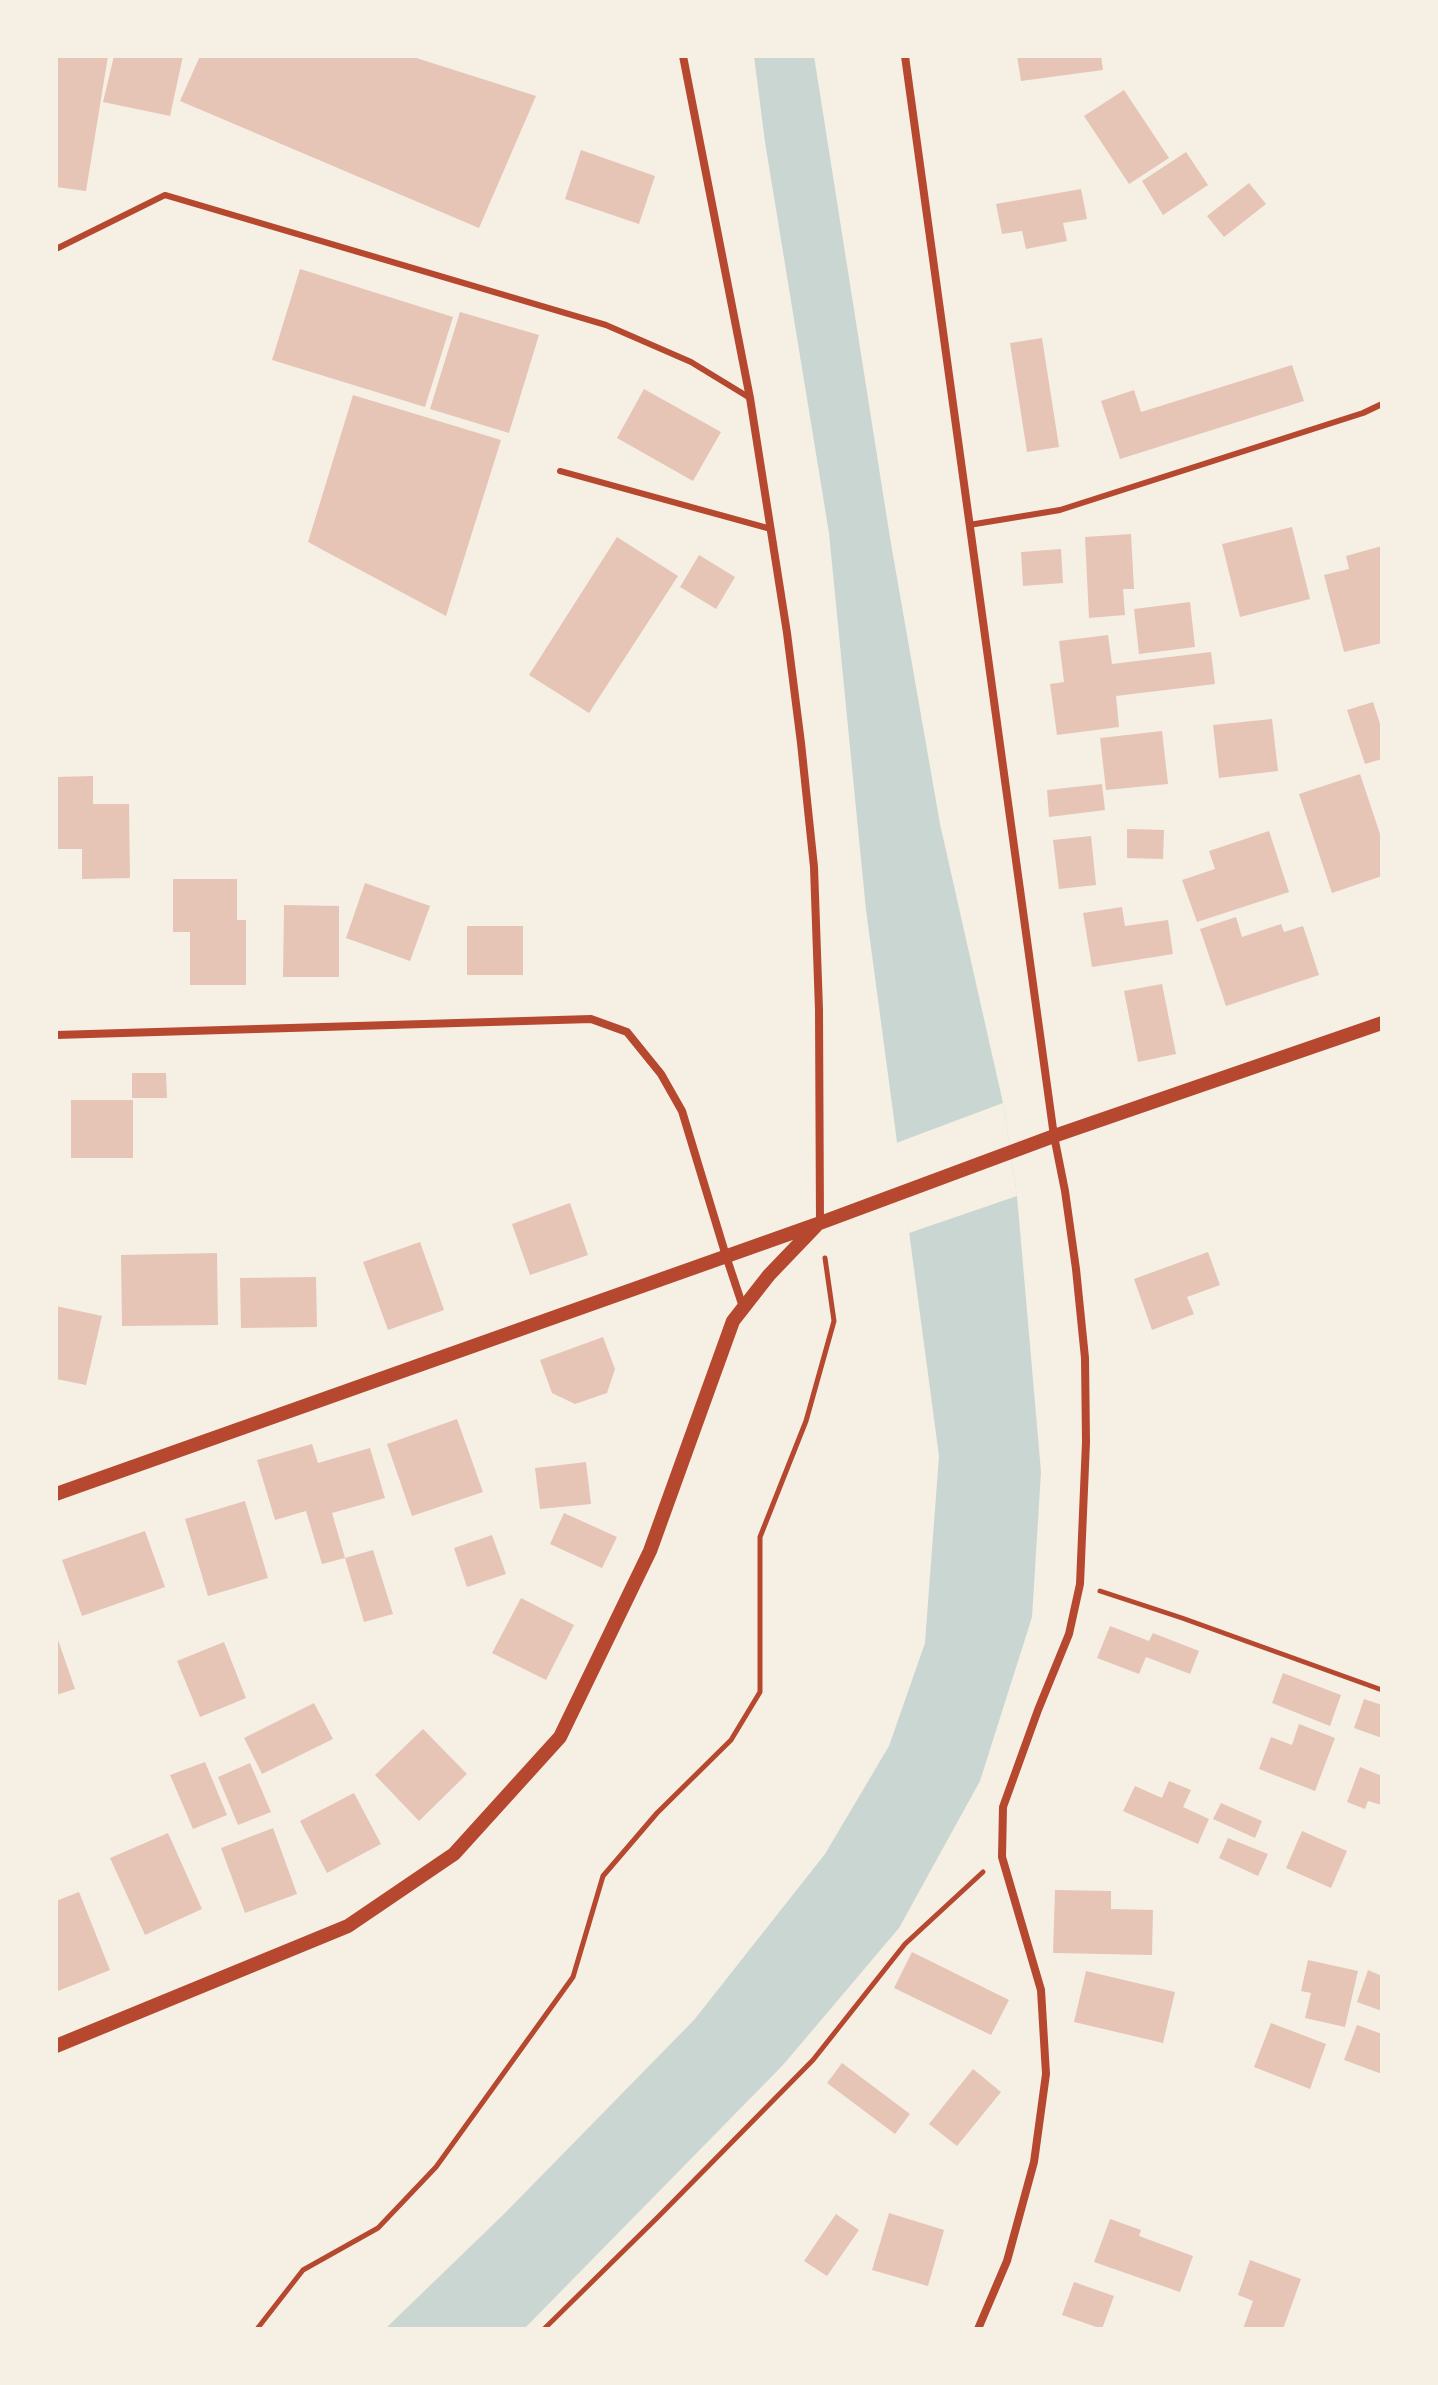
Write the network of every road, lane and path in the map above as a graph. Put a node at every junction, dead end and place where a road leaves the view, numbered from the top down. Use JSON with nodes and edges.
{"nodes":[{"id":1,"x":683,"y":56,"type":"edge"},
{"id":2,"x":905,"y":56,"type":"edge"},
{"id":3,"x":56,"y":249,"type":"edge"},
{"id":4,"x":750,"y":398,"type":"junction"},
{"id":5,"x":1382,"y":404,"type":"edge"},
{"id":6,"x":560,"y":471,"type":"dead end"},
{"id":7,"x":969,"y":525,"type":"junction"},
{"id":8,"x":771,"y":529,"type":"junction"},
{"id":9,"x":1382,"y":1023,"type":"edge"},
{"id":10,"x":56,"y":1035,"type":"edge"},
{"id":11,"x":1054,"y":1136,"type":"junction"},
{"id":12,"x":820,"y":1223,"type":"junction"},
{"id":13,"x":726,"y":1256,"type":"junction"},
{"id":14,"x":744,"y":1308,"type":"junction"},
{"id":15,"x":56,"y":1494,"type":"edge"},
{"id":16,"x":1080,"y":1584,"type":"junction"},
{"id":17,"x":1382,"y":1690,"type":"edge"},
{"id":18,"x":1002,"y":1857,"type":"junction"},
{"id":19,"x":56,"y":2046,"type":"edge"},
{"id":20,"x":257,"y":2329,"type":"edge"},
{"id":21,"x":544,"y":2329,"type":"edge"},
{"id":22,"x":978,"y":2329,"type":"edge"}],
"edges":[{"from":1,"to":4,"type":"street"},
{"from":2,"to":7,"type":"street"},
{"from":3,"to":4,"type":"lane"},
{"from":4,"to":8,"type":"street"},
{"from":5,"to":7,"type":"lane"},
{"from":6,"to":8,"type":"lane"},
{"from":7,"to":11,"type":"street"},
{"from":8,"to":12,"type":"street"},
{"from":9,"to":11,"type":"street"},
{"from":10,"to":13,"type":"street"},
{"from":11,"to":12,"type":"street"},
{"from":11,"to":16,"type":"street"},
{"from":12,"to":13,"type":"street"},
{"from":12,"to":14,"type":"street"},
{"from":12,"to":20,"type":"path"},
{"from":13,"to":14,"type":"street"},
{"from":13,"to":15,"type":"street"},
{"from":14,"to":19,"type":"street"},
{"from":16,"to":17,"type":"path"},
{"from":16,"to":18,"type":"street"},
{"from":18,"to":21,"type":"path"},
{"from":18,"to":22,"type":"street"}]}
